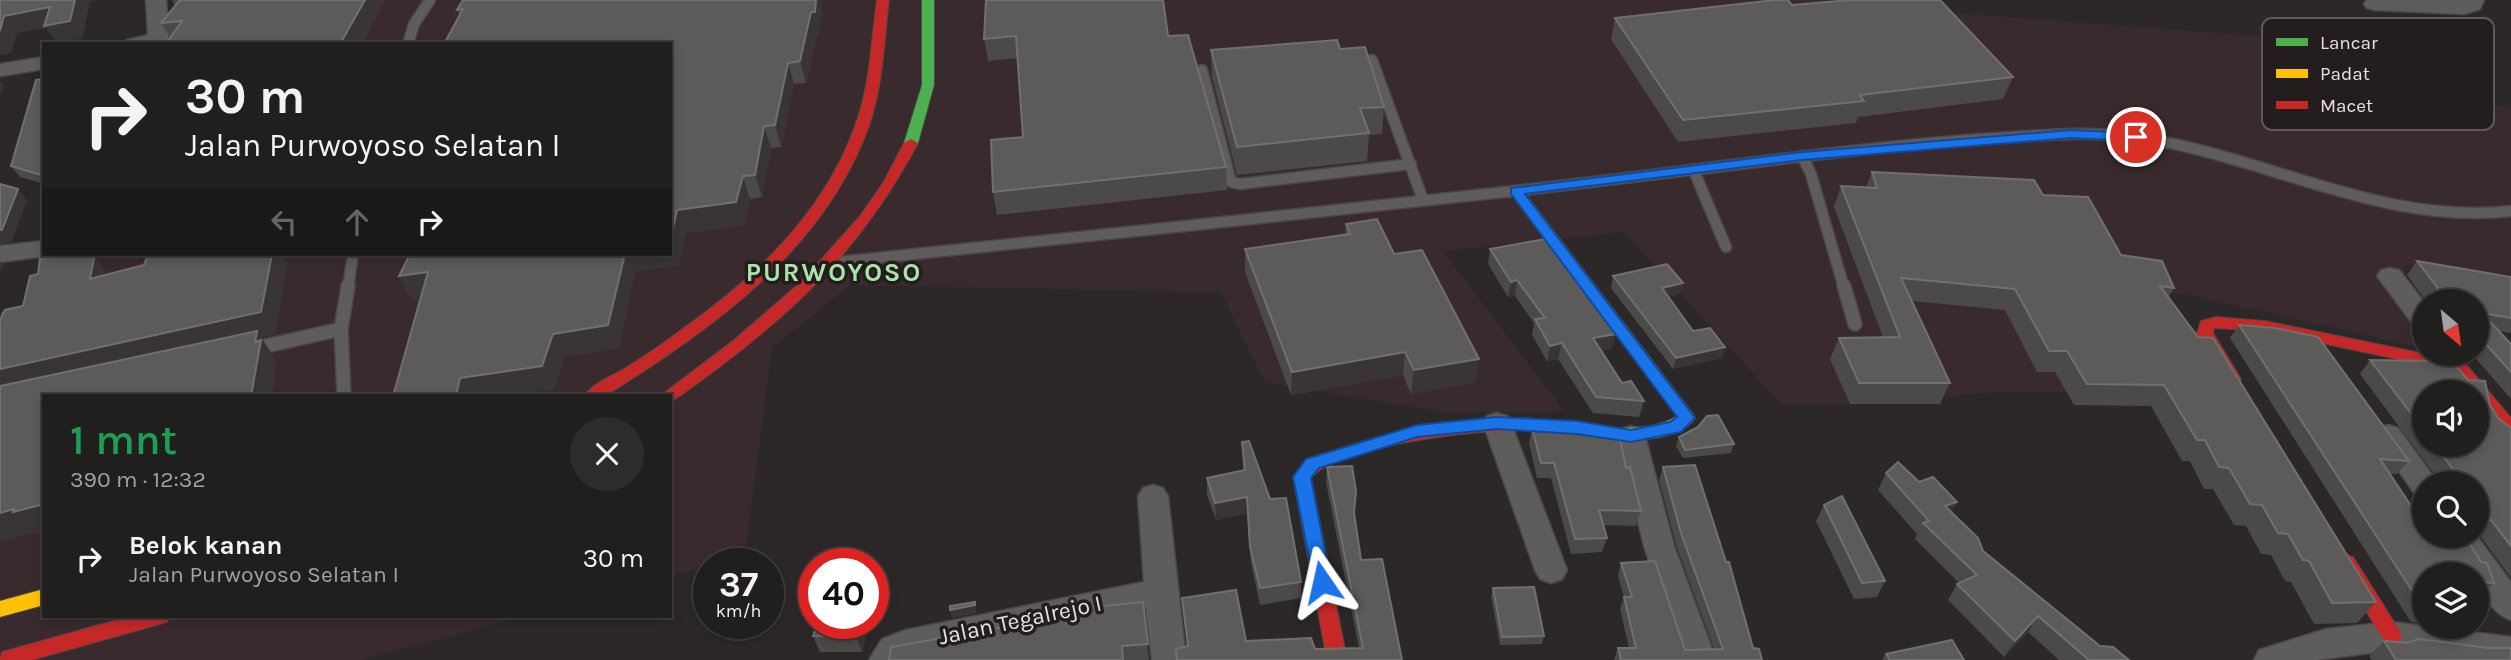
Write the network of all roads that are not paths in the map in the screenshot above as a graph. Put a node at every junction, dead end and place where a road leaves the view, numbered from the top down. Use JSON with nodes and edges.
{"nodes":[{"id":1,"x":156,"y":0,"type":"edge"},
{"id":2,"x":430,"y":0,"type":"edge"},
{"id":3,"x":883,"y":0,"type":"edge"},
{"id":4,"x":928,"y":0,"type":"edge"},
{"id":5,"x":2474,"y":0,"type":"edge"},
{"id":6,"x":2374,"y":4,"type":"dead end"},
{"id":7,"x":160,"y":41,"type":"edge"},
{"id":8,"x":409,"y":42,"type":"edge"},
{"id":9,"x":1372,"y":60,"type":"edge"},
{"id":10,"x":42,"y":63,"type":"edge"},
{"id":11,"x":0,"y":70,"type":"edge"},
{"id":12,"x":1202,"y":71,"type":"edge"},
{"id":13,"x":1802,"y":156,"type":"junction"},
{"id":14,"x":1411,"y":164,"type":"junction"},
{"id":15,"x":1694,"y":171,"type":"junction"},
{"id":16,"x":1516,"y":191,"type":"junction"},
{"id":17,"x":1423,"y":201,"type":"junction"},
{"id":18,"x":2511,"y":211,"type":"edge"},
{"id":19,"x":1726,"y":247,"type":"dead end"},
{"id":20,"x":42,"y":249,"type":"edge"},
{"id":21,"x":0,"y":254,"type":"edge"},
{"id":22,"x":53,"y":256,"type":"edge"},
{"id":23,"x":353,"y":256,"type":"edge"},
{"id":24,"x":831,"y":263,"type":"junction"},
{"id":25,"x":2389,"y":276,"type":"dead end"},
{"id":26,"x":41,"y":277,"type":"edge"},
{"id":27,"x":2412,"y":306,"type":"edge"},
{"id":28,"x":1855,"y":324,"type":"dead end"},
{"id":29,"x":341,"y":329,"type":"junction"},
{"id":30,"x":2317,"y":339,"type":"junction"},
{"id":31,"x":244,"y":351,"type":"edge"},
{"id":32,"x":2412,"y":354,"type":"edge"},
{"id":33,"x":2458,"y":366,"type":"edge"},
{"id":34,"x":2341,"y":372,"type":"edge"},
{"id":35,"x":2239,"y":389,"type":"edge"},
{"id":36,"x":344,"y":394,"type":"edge"},
{"id":37,"x":595,"y":394,"type":"edge"},
{"id":38,"x":671,"y":394,"type":"edge"},
{"id":39,"x":2374,"y":417,"type":"edge"},
{"id":40,"x":1497,"y":423,"type":"junction"},
{"id":41,"x":2511,"y":429,"type":"edge"},
{"id":42,"x":1631,"y":436,"type":"junction"},
{"id":43,"x":2414,"y":471,"type":"edge"},
{"id":44,"x":1153,"y":496,"type":"dead end"},
{"id":45,"x":2337,"y":547,"type":"edge"},
{"id":46,"x":2469,"y":548,"type":"edge"},
{"id":47,"x":1551,"y":570,"type":"dead end"},
{"id":48,"x":1160,"y":592,"type":"junction"},
{"id":49,"x":42,"y":598,"type":"edge"},
{"id":50,"x":2511,"y":607,"type":"edge"},
{"id":51,"x":0,"y":609,"type":"edge"},
{"id":52,"x":153,"y":618,"type":"edge"},
{"id":53,"x":2392,"y":636,"type":"junction"},
{"id":54,"x":2511,"y":651,"type":"edge"},
{"id":55,"x":2,"y":660,"type":"edge"},
{"id":56,"x":886,"y":660,"type":"edge"},
{"id":57,"x":1169,"y":660,"type":"edge"},
{"id":58,"x":1337,"y":660,"type":"edge"},
{"id":59,"x":1699,"y":660,"type":"edge"},
{"id":60,"x":2271,"y":660,"type":"edge"}],
"edges":[{"from":1,"to":7,"type":"street"},
{"from":2,"to":8,"type":"lane"},
{"from":3,"to":37,"type":"street"},
{"from":4,"to":24,"type":"street"},
{"from":5,"to":6,"type":"street"},
{"from":9,"to":14,"type":"lane"},
{"from":10,"to":11,"type":"street"},
{"from":12,"to":14,"type":"lane"},
{"from":13,"to":15,"type":"lane"},
{"from":13,"to":18,"type":"lane"},
{"from":13,"to":28,"type":"lane"},
{"from":14,"to":17,"type":"lane"},
{"from":15,"to":16,"type":"lane"},
{"from":15,"to":19,"type":"lane"},
{"from":16,"to":17,"type":"lane"},
{"from":16,"to":42,"type":"street"},
{"from":17,"to":24,"type":"lane"},
{"from":20,"to":21,"type":"street"},
{"from":22,"to":26,"type":"street"},
{"from":23,"to":29,"type":"lane"},
{"from":24,"to":38,"type":"street"},
{"from":25,"to":27,"type":"street"},
{"from":29,"to":31,"type":"lane"},
{"from":29,"to":36,"type":"lane"},
{"from":30,"to":32,"type":"street"},
{"from":30,"to":34,"type":"street"},
{"from":30,"to":35,"type":"street"},
{"from":33,"to":41,"type":"street"},
{"from":39,"to":43,"type":"street"},
{"from":40,"to":42,"type":"street"},
{"from":40,"to":47,"type":"street"},
{"from":40,"to":58,"type":"street"},
{"from":42,"to":59,"type":"street"},
{"from":44,"to":48,"type":"street"},
{"from":45,"to":53,"type":"street"},
{"from":46,"to":50,"type":"street"},
{"from":48,"to":56,"type":"street","name":"Jalan Tegalrejo I"},
{"from":48,"to":57,"type":"street"},
{"from":49,"to":51,"type":"street"},
{"from":52,"to":55,"type":"street"},
{"from":53,"to":54,"type":"street"},
{"from":53,"to":60,"type":"street"}]}
